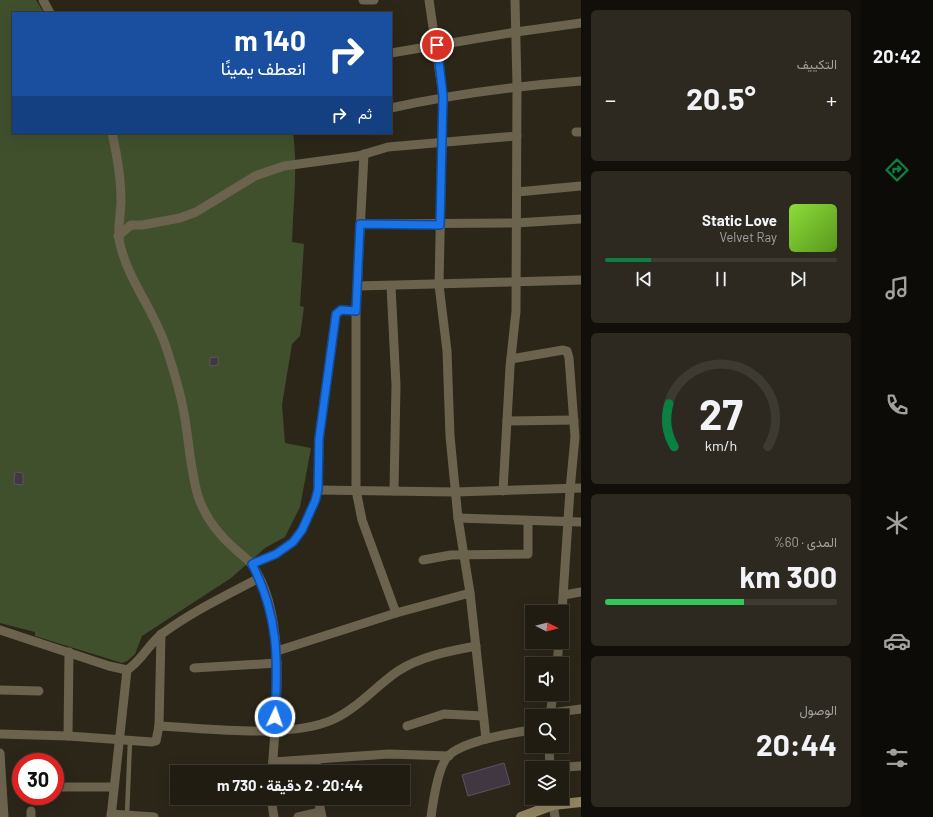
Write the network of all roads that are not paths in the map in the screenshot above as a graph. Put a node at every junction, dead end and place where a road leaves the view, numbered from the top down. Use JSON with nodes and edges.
{"nodes":[{"id":1,"x":43,"y":0,"type":"edge"},
{"id":2,"x":363,"y":0,"type":"edge"},
{"id":3,"x":374,"y":0,"type":"edge"},
{"id":4,"x":429,"y":0,"type":"edge"},
{"id":5,"x":515,"y":0,"type":"edge"},
{"id":6,"x":49,"y":12,"type":"edge"},
{"id":7,"x":581,"y":23,"type":"edge"},
{"id":8,"x":516,"y":32,"type":"junction"},
{"id":9,"x":437,"y":45,"type":"junction"},
{"id":10,"x":392,"y":53,"type":"edge"},
{"id":11,"x":581,"y":81,"type":"edge"},
{"id":12,"x":517,"y":86,"type":"junction"},
{"id":13,"x":443,"y":96,"type":"junction"},
{"id":14,"x":392,"y":108,"type":"edge"},
{"id":15,"x":112,"y":134,"type":"edge"},
{"id":16,"x":517,"y":136,"type":"junction"},
{"id":17,"x":443,"y":142,"type":"junction"},
{"id":18,"x":364,"y":154,"type":"junction"},
{"id":19,"x":581,"y":186,"type":"edge"},
{"id":20,"x":517,"y":192,"type":"junction"},
{"id":21,"x":581,"y":219,"type":"edge"},
{"id":22,"x":516,"y":223,"type":"junction"},
{"id":23,"x":360,"y":224,"type":"junction"},
{"id":24,"x":440,"y":225,"type":"junction"},
{"id":25,"x":118,"y":236,"type":"junction"},
{"id":26,"x":581,"y":280,"type":"edge"},
{"id":27,"x":517,"y":281,"type":"junction"},
{"id":28,"x":439,"y":285,"type":"junction"},
{"id":29,"x":357,"y":286,"type":"junction"},
{"id":30,"x":391,"y":286,"type":"junction"},
{"id":31,"x":356,"y":311,"type":"junction"},
{"id":32,"x":511,"y":360,"type":"junction"},
{"id":33,"x":574,"y":420,"type":"junction"},
{"id":34,"x":507,"y":421,"type":"junction"},
{"id":35,"x":581,"y":488,"type":"edge"},
{"id":36,"x":318,"y":490,"type":"junction"},
{"id":37,"x":356,"y":490,"type":"junction"},
{"id":38,"x":570,"y":490,"type":"junction"},
{"id":39,"x":394,"y":491,"type":"junction"},
{"id":40,"x":503,"y":491,"type":"junction"},
{"id":41,"x":455,"y":492,"type":"junction"},
{"id":42,"x":458,"y":518,"type":"junction"},
{"id":43,"x":528,"y":521,"type":"junction"},
{"id":44,"x":568,"y":522,"type":"junction"},
{"id":45,"x":581,"y":522,"type":"edge"},
{"id":46,"x":463,"y":554,"type":"junction"},
{"id":47,"x":423,"y":560,"type":"dead end"},
{"id":48,"x":252,"y":564,"type":"junction"},
{"id":49,"x":259,"y":578,"type":"junction"},
{"id":50,"x":581,"y":592,"type":"edge"},
{"id":51,"x":470,"y":593,"type":"junction"},
{"id":52,"x":564,"y":595,"type":"junction"},
{"id":53,"x":563,"y":605,"type":"edge"},
{"id":54,"x":396,"y":613,"type":"junction"},
{"id":55,"x":0,"y":630,"type":"edge"},
{"id":56,"x":162,"y":634,"type":"junction"},
{"id":57,"x":476,"y":646,"type":"junction"},
{"id":58,"x":277,"y":651,"type":"junction"},
{"id":59,"x":69,"y":652,"type":"junction"},
{"id":60,"x":277,"y":663,"type":"junction"},
{"id":61,"x":194,"y":668,"type":"dead end"},
{"id":62,"x":127,"y":670,"type":"junction"},
{"id":63,"x":0,"y":690,"type":"edge"},
{"id":64,"x":39,"y":691,"type":"dead end"},
{"id":65,"x":581,"y":709,"type":"edge"},
{"id":66,"x":569,"y":711,"type":"edge"},
{"id":67,"x":483,"y":716,"type":"junction"},
{"id":68,"x":159,"y":726,"type":"junction"},
{"id":69,"x":407,"y":726,"type":"dead end"},
{"id":70,"x":274,"y":731,"type":"junction"},
{"id":71,"x":525,"y":731,"type":"edge"},
{"id":72,"x":0,"y":734,"type":"edge"},
{"id":73,"x":68,"y":736,"type":"junction"},
{"id":74,"x":486,"y":739,"type":"junction"},
{"id":75,"x":119,"y":740,"type":"junction"},
{"id":76,"x":130,"y":741,"type":"junction"},
{"id":77,"x":0,"y":753,"type":"edge"},
{"id":78,"x":448,"y":756,"type":"junction"},
{"id":79,"x":316,"y":760,"type":"junction"},
{"id":80,"x":273,"y":762,"type":"junction"},
{"id":81,"x":273,"y":765,"type":"edge"},
{"id":82,"x":316,"y":765,"type":"edge"},
{"id":83,"x":581,"y":766,"type":"edge"},
{"id":84,"x":569,"y":767,"type":"edge"},
{"id":85,"x":64,"y":787,"type":"edge"},
{"id":86,"x":114,"y":787,"type":"junction"},
{"id":87,"x":569,"y":802,"type":"edge"},
{"id":88,"x":581,"y":802,"type":"edge"},
{"id":89,"x":272,"y":805,"type":"edge"},
{"id":90,"x":544,"y":805,"type":"edge"},
{"id":91,"x":549,"y":805,"type":"edge"},
{"id":92,"x":553,"y":805,"type":"edge"},
{"id":93,"x":321,"y":814,"type":"edge"},
{"id":94,"x":111,"y":815,"type":"edge"},
{"id":95,"x":128,"y":815,"type":"junction"},
{"id":96,"x":4,"y":817,"type":"edge"},
{"id":97,"x":154,"y":817,"type":"edge"},
{"id":98,"x":274,"y":817,"type":"edge"},
{"id":99,"x":298,"y":817,"type":"edge"},
{"id":100,"x":431,"y":817,"type":"edge"},
{"id":101,"x":521,"y":817,"type":"edge"},
{"id":102,"x":539,"y":817,"type":"edge"},
{"id":103,"x":555,"y":817,"type":"edge"}],
"edges":[{"from":1,"to":6,"type":"street"},
{"from":2,"to":3,"type":"street"},
{"from":4,"to":9,"type":"street"},
{"from":5,"to":8,"type":"street"},
{"from":7,"to":8,"type":"street"},
{"from":8,"to":9,"type":"street"},
{"from":8,"to":12,"type":"street"},
{"from":9,"to":10,"type":"street"},
{"from":9,"to":13,"type":"street"},
{"from":11,"to":12,"type":"street"},
{"from":12,"to":13,"type":"street"},
{"from":12,"to":16,"type":"street"},
{"from":13,"to":14,"type":"street"},
{"from":13,"to":17,"type":"street"},
{"from":15,"to":25,"type":"street"},
{"from":16,"to":17,"type":"street"},
{"from":16,"to":20,"type":"street"},
{"from":17,"to":18,"type":"street"},
{"from":17,"to":24,"type":"street"},
{"from":18,"to":23,"type":"street"},
{"from":18,"to":25,"type":"street"},
{"from":19,"to":20,"type":"street"},
{"from":20,"to":22,"type":"street"},
{"from":21,"to":22,"type":"street"},
{"from":22,"to":24,"type":"street"},
{"from":22,"to":27,"type":"street"},
{"from":23,"to":24,"type":"street"},
{"from":23,"to":29,"type":"street"},
{"from":24,"to":28,"type":"street"},
{"from":25,"to":48,"type":"street"},
{"from":26,"to":27,"type":"street"},
{"from":27,"to":28,"type":"street"},
{"from":27,"to":32,"type":"street"},
{"from":28,"to":30,"type":"street"},
{"from":28,"to":41,"type":"street"},
{"from":29,"to":30,"type":"street"},
{"from":29,"to":31,"type":"street"},
{"from":30,"to":39,"type":"street"},
{"from":31,"to":36,"type":"street"},
{"from":31,"to":37,"type":"street"},
{"from":32,"to":33,"type":"street"},
{"from":32,"to":34,"type":"street"},
{"from":33,"to":34,"type":"street"},
{"from":33,"to":38,"type":"street"},
{"from":34,"to":40,"type":"street"},
{"from":35,"to":38,"type":"street"},
{"from":36,"to":37,"type":"street"},
{"from":36,"to":48,"type":"street"},
{"from":37,"to":39,"type":"street"},
{"from":37,"to":54,"type":"street"},
{"from":38,"to":40,"type":"street"},
{"from":38,"to":44,"type":"street"},
{"from":39,"to":41,"type":"street"},
{"from":40,"to":41,"type":"street"},
{"from":41,"to":42,"type":"street"},
{"from":42,"to":43,"type":"street"},
{"from":42,"to":46,"type":"street"},
{"from":43,"to":44,"type":"street"},
{"from":43,"to":46,"type":"street"},
{"from":44,"to":45,"type":"street"},
{"from":44,"to":52,"type":"street"},
{"from":46,"to":47,"type":"street"},
{"from":46,"to":51,"type":"street"},
{"from":48,"to":49,"type":"street"},
{"from":49,"to":56,"type":"street"},
{"from":49,"to":58,"type":"street"},
{"from":50,"to":52,"type":"street"},
{"from":51,"to":54,"type":"street"},
{"from":51,"to":57,"type":"street"},
{"from":52,"to":53,"type":"street"},
{"from":54,"to":58,"type":"street"},
{"from":55,"to":59,"type":"street"},
{"from":56,"to":62,"type":"street"},
{"from":56,"to":68,"type":"street"},
{"from":57,"to":67,"type":"street"},
{"from":57,"to":70,"type":"street"},
{"from":58,"to":60,"type":"street"},
{"from":59,"to":62,"type":"street"},
{"from":59,"to":73,"type":"street"},
{"from":60,"to":61,"type":"street"},
{"from":60,"to":70,"type":"street"},
{"from":62,"to":75,"type":"street"},
{"from":63,"to":64,"type":"street"},
{"from":65,"to":66,"type":"street"},
{"from":67,"to":69,"type":"street"},
{"from":67,"to":74,"type":"street"},
{"from":68,"to":70,"type":"street"},
{"from":68,"to":76,"type":"street"},
{"from":70,"to":80,"type":"street"},
{"from":71,"to":74,"type":"street"},
{"from":72,"to":73,"type":"street"},
{"from":73,"to":75,"type":"street"},
{"from":74,"to":78,"type":"street"},
{"from":75,"to":76,"type":"street"},
{"from":75,"to":86,"type":"street"},
{"from":76,"to":95,"type":"lane"},
{"from":77,"to":96,"type":"street"},
{"from":78,"to":79,"type":"street"},
{"from":78,"to":100,"type":"street"},
{"from":79,"to":80,"type":"street"},
{"from":79,"to":82,"type":"street"},
{"from":80,"to":81,"type":"street"},
{"from":83,"to":84,"type":"street"},
{"from":85,"to":86,"type":"street"},
{"from":86,"to":94,"type":"street"},
{"from":87,"to":88,"type":"street"},
{"from":89,"to":98,"type":"street"},
{"from":90,"to":101,"type":"street"},
{"from":91,"to":102,"type":"street"},
{"from":92,"to":103,"type":"street"},
{"from":93,"to":99,"type":"street"},
{"from":94,"to":95,"type":"street"},
{"from":95,"to":97,"type":"street"}]}
